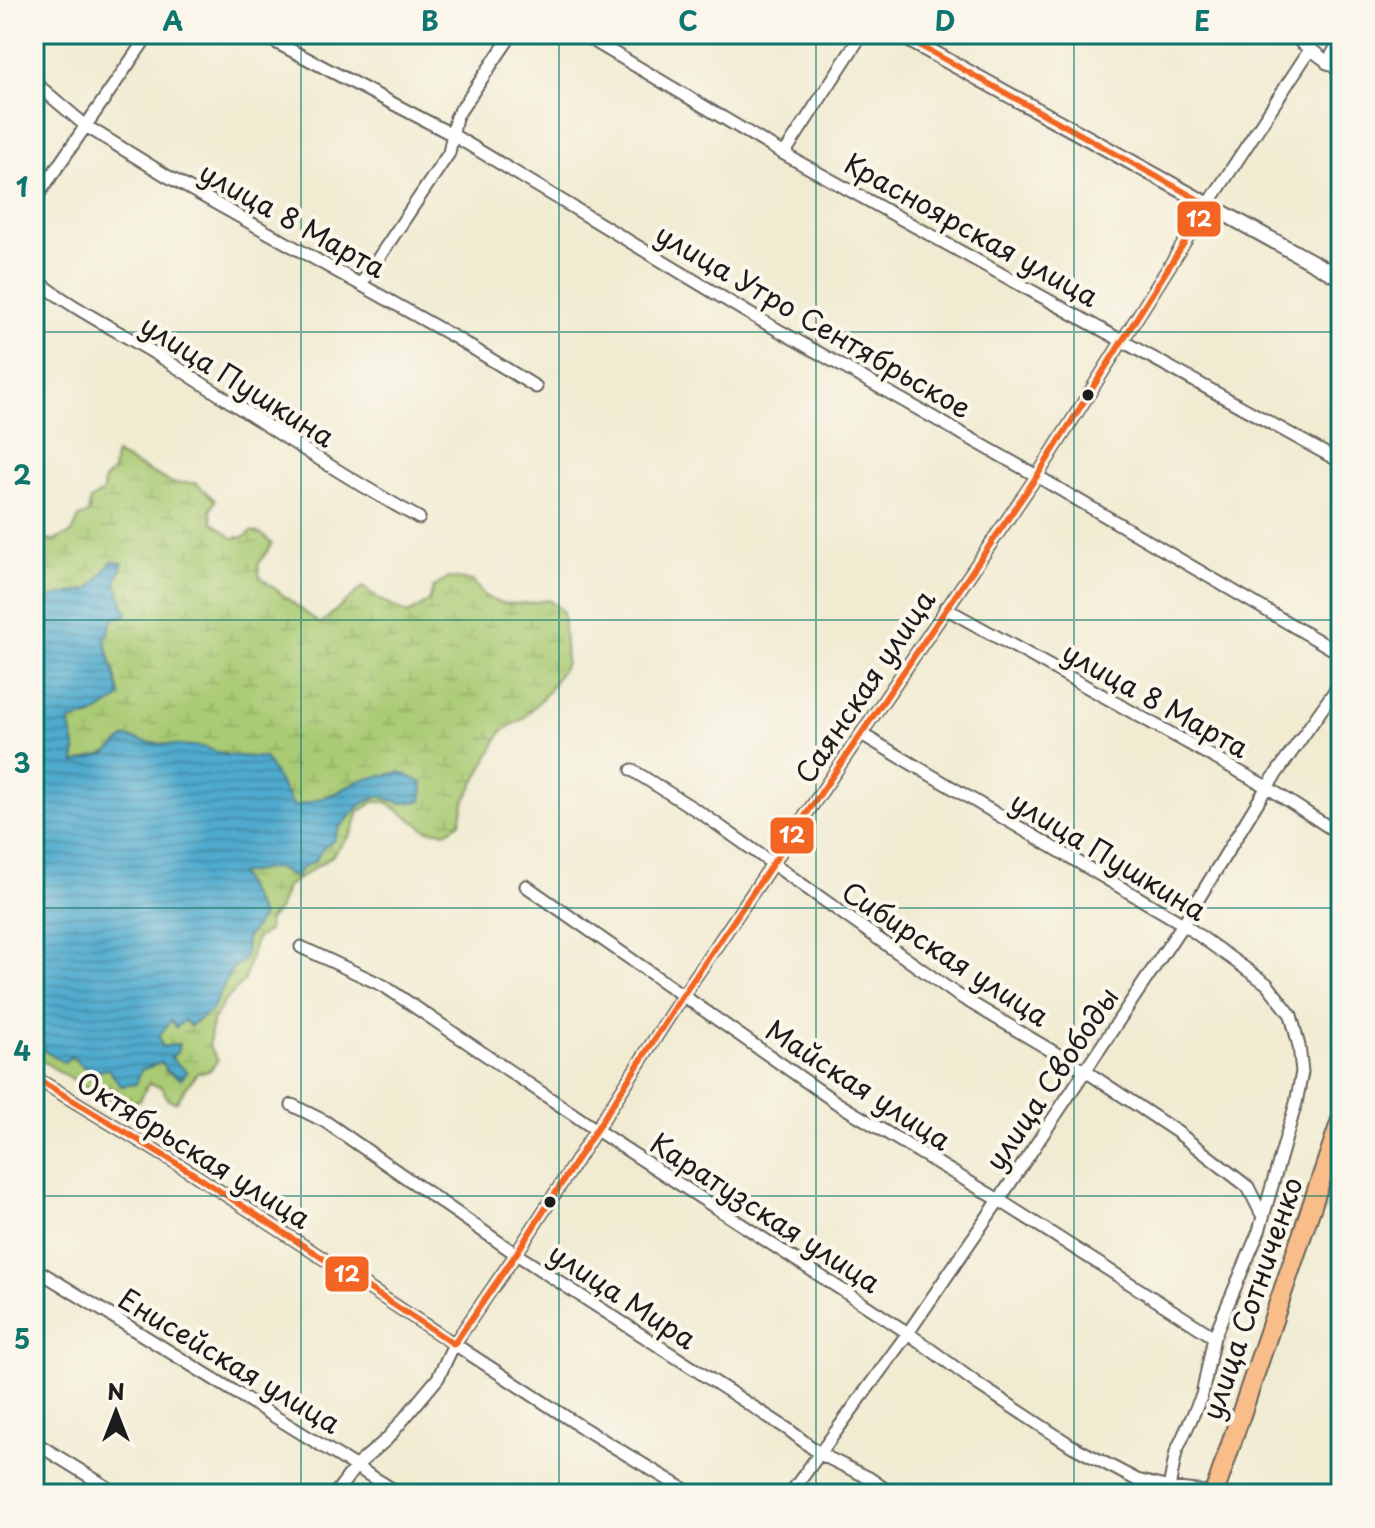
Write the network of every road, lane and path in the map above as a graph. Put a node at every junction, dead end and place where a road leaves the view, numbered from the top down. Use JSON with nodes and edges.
{"nodes":[{"id":1,"x":149,"y":34,"type":"edge"},
{"id":2,"x":260,"y":34,"type":"edge"},
{"id":3,"x":512,"y":34,"type":"edge"},
{"id":4,"x":582,"y":34,"type":"edge"},
{"id":5,"x":862,"y":34,"type":"edge"},
{"id":6,"x":899,"y":34,"type":"edge"},
{"id":7,"x":1290,"y":34,"type":"edge"},
{"id":8,"x":1341,"y":39,"type":"edge"},
{"id":9,"x":1309,"y":51,"type":"junction"},
{"id":10,"x":1327,"y":63,"type":"junction"},
{"id":11,"x":1341,"y":72,"type":"edge"},
{"id":12,"x":34,"y":82,"type":"edge"},
{"id":13,"x":86,"y":126,"type":"junction"},
{"id":14,"x":453,"y":135,"type":"junction"},
{"id":15,"x":784,"y":154,"type":"junction"},
{"id":16,"x":34,"y":201,"type":"edge"},
{"id":17,"x":1208,"y":205,"type":"junction"},
{"id":18,"x":34,"y":278,"type":"edge"},
{"id":19,"x":1341,"y":278,"type":"edge"},
{"id":20,"x":361,"y":284,"type":"junction"},
{"id":21,"x":1122,"y":340,"type":"junction"},
{"id":22,"x":536,"y":387,"type":"dead end"},
{"id":23,"x":1341,"y":462,"type":"edge"},
{"id":24,"x":1037,"y":476,"type":"junction"},
{"id":25,"x":419,"y":518,"type":"dead end"},
{"id":26,"x":945,"y":608,"type":"junction"},
{"id":27,"x":1341,"y":654,"type":"edge"},
{"id":28,"x":1341,"y":682,"type":"edge"},
{"id":29,"x":863,"y":735,"type":"junction"},
{"id":30,"x":632,"y":770,"type":"dead end"},
{"id":31,"x":1267,"y":787,"type":"junction"},
{"id":32,"x":1341,"y":835,"type":"edge"},
{"id":33,"x":771,"y":865,"type":"junction"},
{"id":34,"x":526,"y":886,"type":"dead end"},
{"id":35,"x":1183,"y":924,"type":"junction"},
{"id":36,"x":301,"y":947,"type":"dead end"},
{"id":37,"x":683,"y":995,"type":"junction"},
{"id":38,"x":1084,"y":1070,"type":"junction"},
{"id":39,"x":34,"y":1077,"type":"edge"},
{"id":40,"x":292,"y":1105,"type":"dead end"},
{"id":41,"x":1341,"y":1120,"type":"edge"},
{"id":42,"x":595,"y":1129,"type":"junction"},
{"id":43,"x":999,"y":1200,"type":"junction"},
{"id":44,"x":1262,"y":1215,"type":"junction"},
{"id":45,"x":516,"y":1254,"type":"junction"},
{"id":46,"x":34,"y":1268,"type":"edge"},
{"id":47,"x":908,"y":1333,"type":"junction"},
{"id":48,"x":1214,"y":1337,"type":"junction"},
{"id":49,"x":454,"y":1344,"type":"junction"},
{"id":50,"x":34,"y":1442,"type":"edge"},
{"id":51,"x":820,"y":1454,"type":"junction"},
{"id":52,"x":356,"y":1466,"type":"junction"},
{"id":53,"x":1169,"y":1488,"type":"junction"},
{"id":54,"x":1214,"y":1493,"type":"edge"},
{"id":55,"x":118,"y":1494,"type":"edge"},
{"id":56,"x":335,"y":1494,"type":"edge"},
{"id":57,"x":400,"y":1494,"type":"edge"},
{"id":58,"x":692,"y":1494,"type":"edge"},
{"id":59,"x":790,"y":1494,"type":"edge"},
{"id":60,"x":892,"y":1494,"type":"edge"}],
"edges":[{"from":1,"to":13,"type":"street"},
{"from":2,"to":14,"type":"street","name":"улица Утро Сентябрьское"},
{"from":3,"to":14,"type":"street"},
{"from":4,"to":15,"type":"street","name":"Красноярская улица"},
{"from":5,"to":15,"type":"street"},
{"from":6,"to":17,"type":"street"},
{"from":7,"to":9,"type":"street"},
{"from":8,"to":10,"type":"street"},
{"from":9,"to":10,"type":"street"},
{"from":9,"to":17,"type":"street","name":"Саянская улица"},
{"from":10,"to":11,"type":"street"},
{"from":12,"to":13,"type":"street","name":"улица 8 Марта"},
{"from":13,"to":16,"type":"street"},
{"from":13,"to":20,"type":"street","name":"улица 8 Марта"},
{"from":14,"to":20,"type":"street"},
{"from":14,"to":24,"type":"street","name":"улица Утро Сентябрьское"},
{"from":15,"to":21,"type":"street","name":"Красноярская улица"},
{"from":17,"to":19,"type":"street"},
{"from":17,"to":21,"type":"street","name":"Саянская улица"},
{"from":18,"to":25,"type":"street","name":"улица Пушкина"},
{"from":20,"to":22,"type":"street","name":"улица 8 Марта"},
{"from":21,"to":23,"type":"street","name":"Красноярская улица"},
{"from":21,"to":24,"type":"street","name":"Саянская улица"},
{"from":24,"to":26,"type":"street","name":"Саянская улица"},
{"from":24,"to":27,"type":"street","name":"улица Утро Сентябрьское"},
{"from":26,"to":29,"type":"street","name":"Саянская улица"},
{"from":26,"to":31,"type":"street","name":"улица 8 Марта"},
{"from":28,"to":31,"type":"street","name":"улица Свободы"},
{"from":29,"to":33,"type":"street","name":"Саянская улица"},
{"from":29,"to":35,"type":"street","name":"улица Пушкина"},
{"from":30,"to":33,"type":"street","name":"Сибирская улица"},
{"from":31,"to":32,"type":"street","name":"улица 8 Марта"},
{"from":31,"to":35,"type":"street","name":"улица Свободы"},
{"from":33,"to":37,"type":"street","name":"Саянская улица"},
{"from":33,"to":38,"type":"street","name":"Сибирская улица"},
{"from":34,"to":37,"type":"street","name":"Майская улица"},
{"from":35,"to":38,"type":"street","name":"улица Свободы"},
{"from":35,"to":44,"type":"street","name":"улица Пушкина"},
{"from":36,"to":42,"type":"street","name":"Каратузская улица"},
{"from":37,"to":42,"type":"street","name":"Саянская улица"},
{"from":37,"to":43,"type":"street","name":"Майская улица"},
{"from":38,"to":43,"type":"street","name":"улица Свободы"},
{"from":38,"to":44,"type":"street","name":"Сибирская улица"},
{"from":39,"to":49,"type":"street","name":"Октябрьская улица"},
{"from":40,"to":45,"type":"street","name":"улица Мира"},
{"from":41,"to":54,"type":"main road","name":"улица Сотниченко"},
{"from":42,"to":45,"type":"street","name":"Саянская улица"},
{"from":42,"to":47,"type":"street","name":"Каратузская улица"},
{"from":43,"to":47,"type":"street","name":"улица Свободы"},
{"from":43,"to":48,"type":"street","name":"Майская улица"},
{"from":44,"to":48,"type":"street","name":"улица Пушкина"},
{"from":45,"to":49,"type":"street","name":"Саянская улица"},
{"from":45,"to":51,"type":"street","name":"улица Мира"},
{"from":46,"to":52,"type":"street","name":"Енисейская улица"},
{"from":47,"to":51,"type":"street","name":"улица Свободы"},
{"from":47,"to":53,"type":"street","name":"Каратузская улица"},
{"from":48,"to":53,"type":"street","name":"улица Пушкина"},
{"from":49,"to":52,"type":"street","name":"Саянская улица"},
{"from":49,"to":58,"type":"street","name":"Октябрьская улица"},
{"from":50,"to":55,"type":"street"},
{"from":51,"to":59,"type":"street","name":"улица Свободы"},
{"from":51,"to":60,"type":"street","name":"улица Мира"},
{"from":52,"to":56,"type":"street","name":"Саянская улица"},
{"from":52,"to":57,"type":"street","name":"Енисейская улица"},
{"from":53,"to":54,"type":"street","name":"Каратузская улица"}]}
